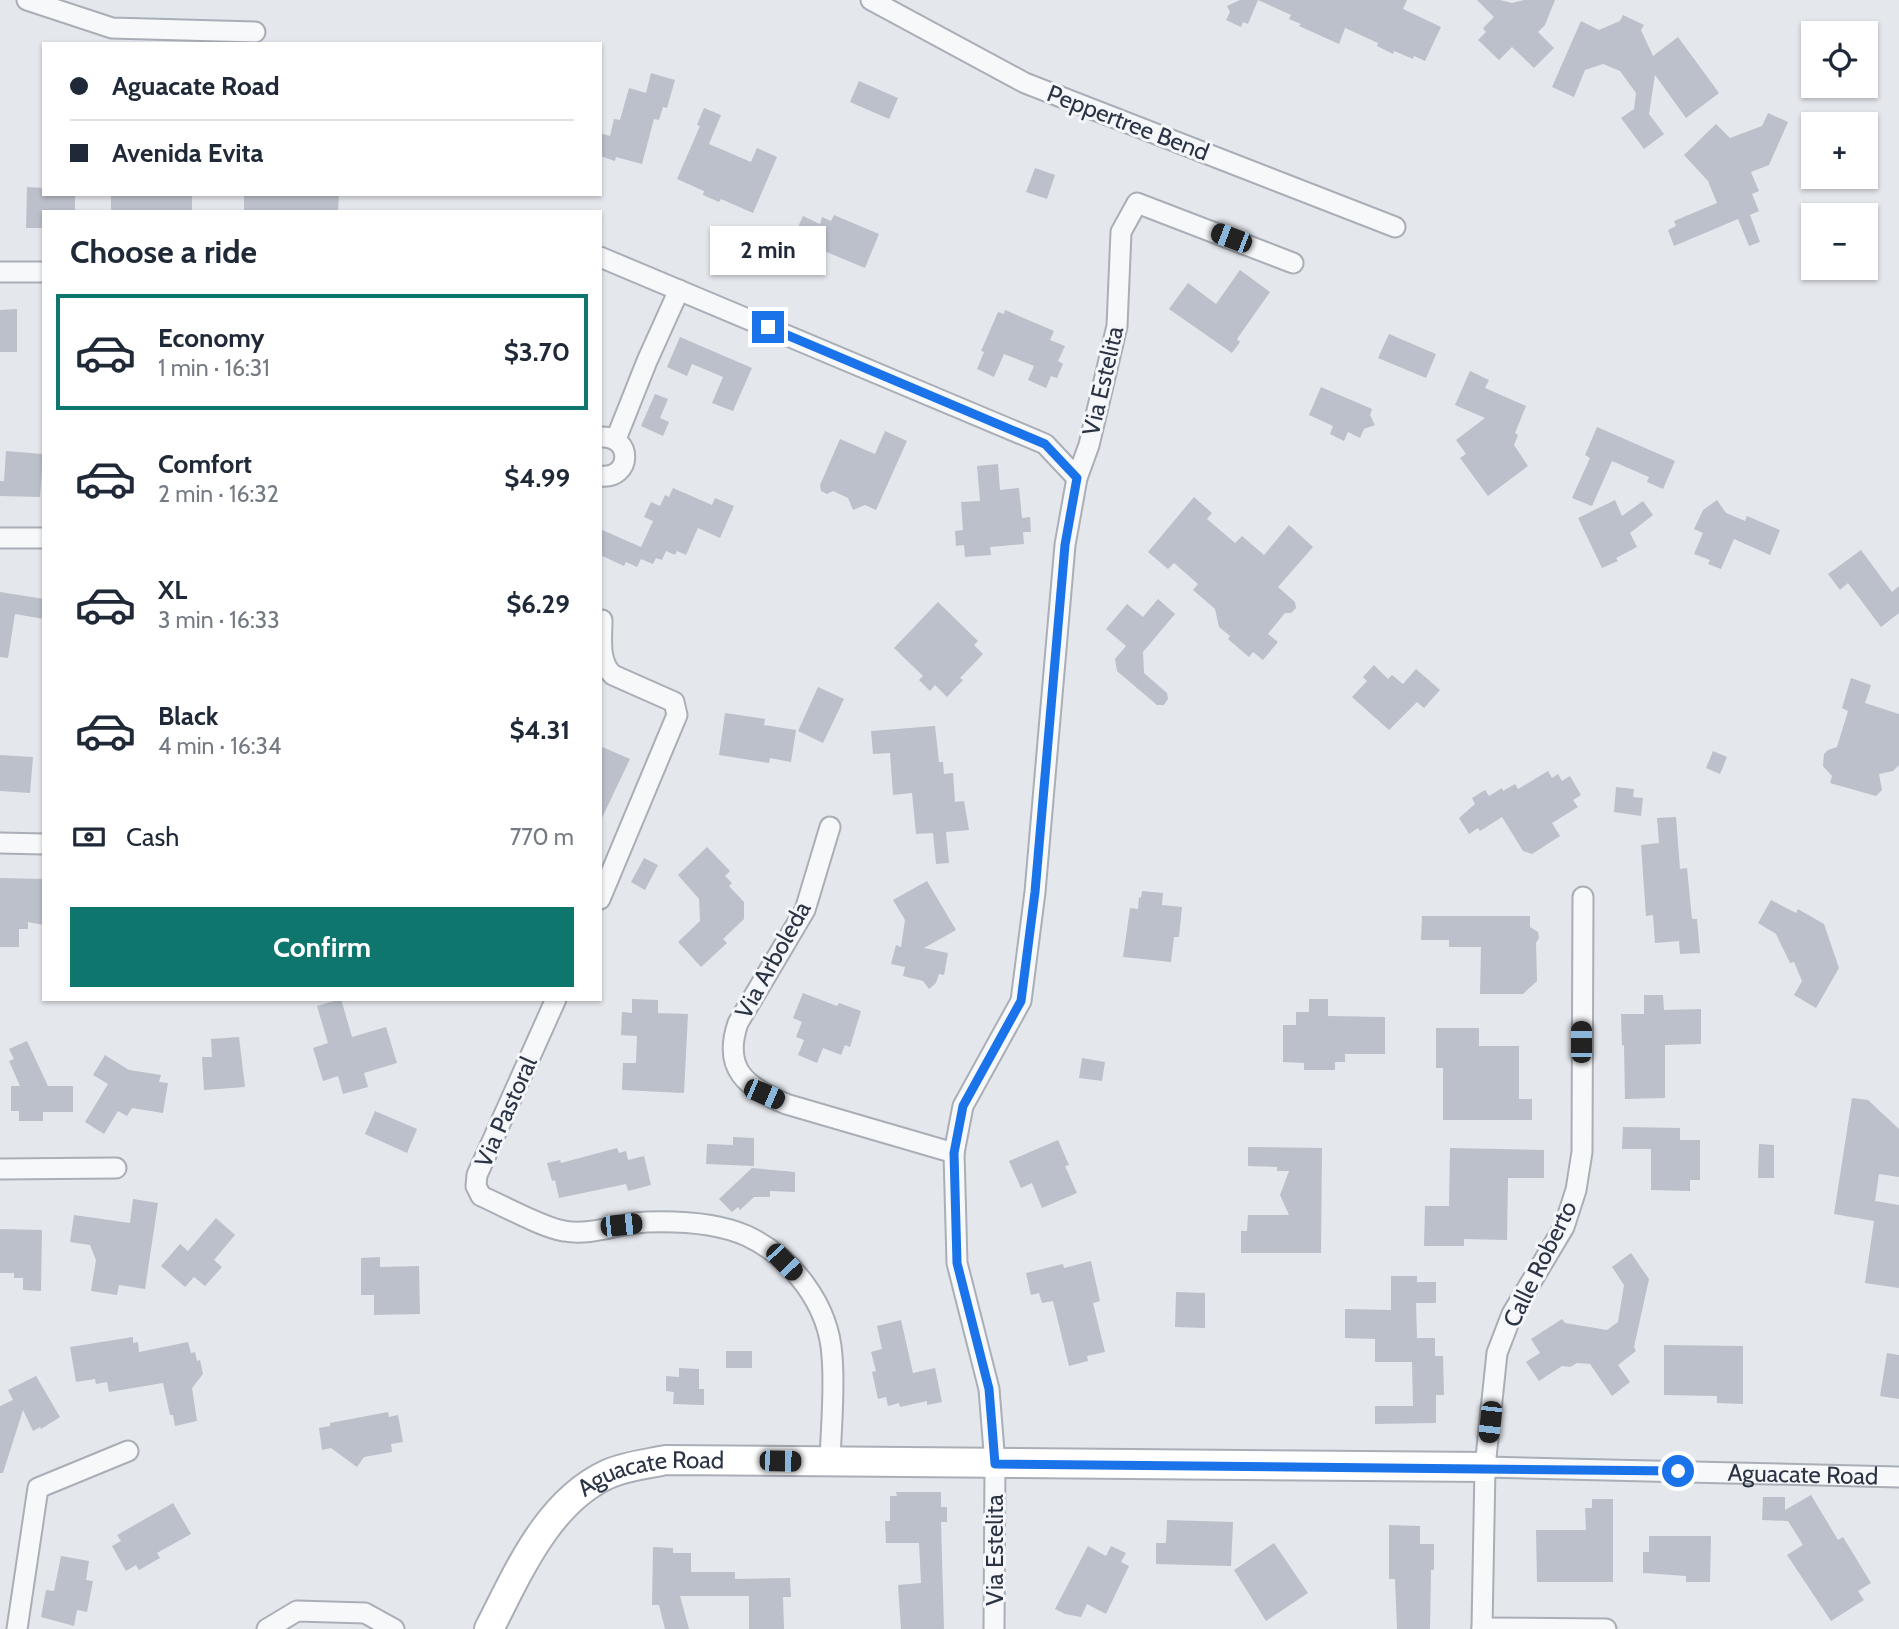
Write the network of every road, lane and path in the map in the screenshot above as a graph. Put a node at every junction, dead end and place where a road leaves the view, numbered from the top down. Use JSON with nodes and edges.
{"nodes":[{"id":1,"x":27,"y":0,"type":"edge"},
{"id":2,"x":871,"y":0,"type":"edge"},
{"id":3,"x":255,"y":32,"type":"dead end"},
{"id":4,"x":1395,"y":227,"type":"dead end"},
{"id":5,"x":602,"y":258,"type":"edge"},
{"id":6,"x":1293,"y":263,"type":"dead end"},
{"id":7,"x":0,"y":272,"type":"edge"},
{"id":8,"x":42,"y":272,"type":"edge"},
{"id":9,"x":679,"y":290,"type":"junction"},
{"id":10,"x":608,"y":438,"type":"edge"},
{"id":11,"x":602,"y":476,"type":"edge"},
{"id":12,"x":1077,"y":478,"type":"junction"},
{"id":13,"x":0,"y":538,"type":"edge"},
{"id":14,"x":42,"y":538,"type":"edge"},
{"id":15,"x":602,"y":620,"type":"edge"},
{"id":16,"x":830,"y":827,"type":"dead end"},
{"id":17,"x":0,"y":843,"type":"edge"},
{"id":18,"x":42,"y":844,"type":"edge"},
{"id":19,"x":602,"y":894,"type":"edge"},
{"id":20,"x":1583,"y":897,"type":"dead end"},
{"id":21,"x":555,"y":1001,"type":"edge"},
{"id":22,"x":954,"y":1153,"type":"junction"},
{"id":23,"x":116,"y":1168,"type":"dead end"},
{"id":24,"x":0,"y":1169,"type":"edge"},
{"id":25,"x":128,"y":1451,"type":"dead end"},
{"id":26,"x":830,"y":1462,"type":"junction"},
{"id":27,"x":995,"y":1464,"type":"junction"},
{"id":28,"x":1485,"y":1467,"type":"junction"},
{"id":29,"x":1899,"y":1476,"type":"edge"},
{"id":30,"x":17,"y":1629,"type":"edge"},
{"id":31,"x":267,"y":1629,"type":"edge"},
{"id":32,"x":394,"y":1629,"type":"edge"},
{"id":33,"x":489,"y":1629,"type":"edge"},
{"id":34,"x":994,"y":1629,"type":"edge"},
{"id":35,"x":1482,"y":1629,"type":"edge"},
{"id":36,"x":1606,"y":1629,"type":"edge"}],
"edges":[{"from":1,"to":3,"type":"street"},
{"from":2,"to":4,"type":"street","name":"Peppertree Bend"},
{"from":5,"to":9,"type":"street"},
{"from":6,"to":12,"type":"street","name":"Via Estelita"},
{"from":7,"to":8,"type":"street"},
{"from":9,"to":10,"type":"street"},
{"from":9,"to":12,"type":"street"},
{"from":10,"to":11,"type":"street"},
{"from":12,"to":22,"type":"street","name":"Via Estelita"},
{"from":13,"to":14,"type":"street"},
{"from":15,"to":19,"type":"street"},
{"from":16,"to":22,"type":"street","name":"Via Arboleda"},
{"from":17,"to":18,"type":"street"},
{"from":20,"to":28,"type":"street","name":"Calle Roberto"},
{"from":21,"to":26,"type":"street","name":"Via Pastoral"},
{"from":22,"to":27,"type":"street","name":"Via Estelita"},
{"from":23,"to":24,"type":"street"},
{"from":25,"to":30,"type":"street"},
{"from":26,"to":27,"type":"street","name":"Aguacate Road"},
{"from":26,"to":33,"type":"street","name":"Aguacate Road"},
{"from":27,"to":28,"type":"street","name":"Aguacate Road"},
{"from":27,"to":34,"type":"street","name":"Via Estelita"},
{"from":28,"to":29,"type":"street","name":"Aguacate Road"},
{"from":28,"to":35,"type":"street","name":"Calle Roberto"},
{"from":31,"to":32,"type":"street"},
{"from":35,"to":36,"type":"street"}]}
